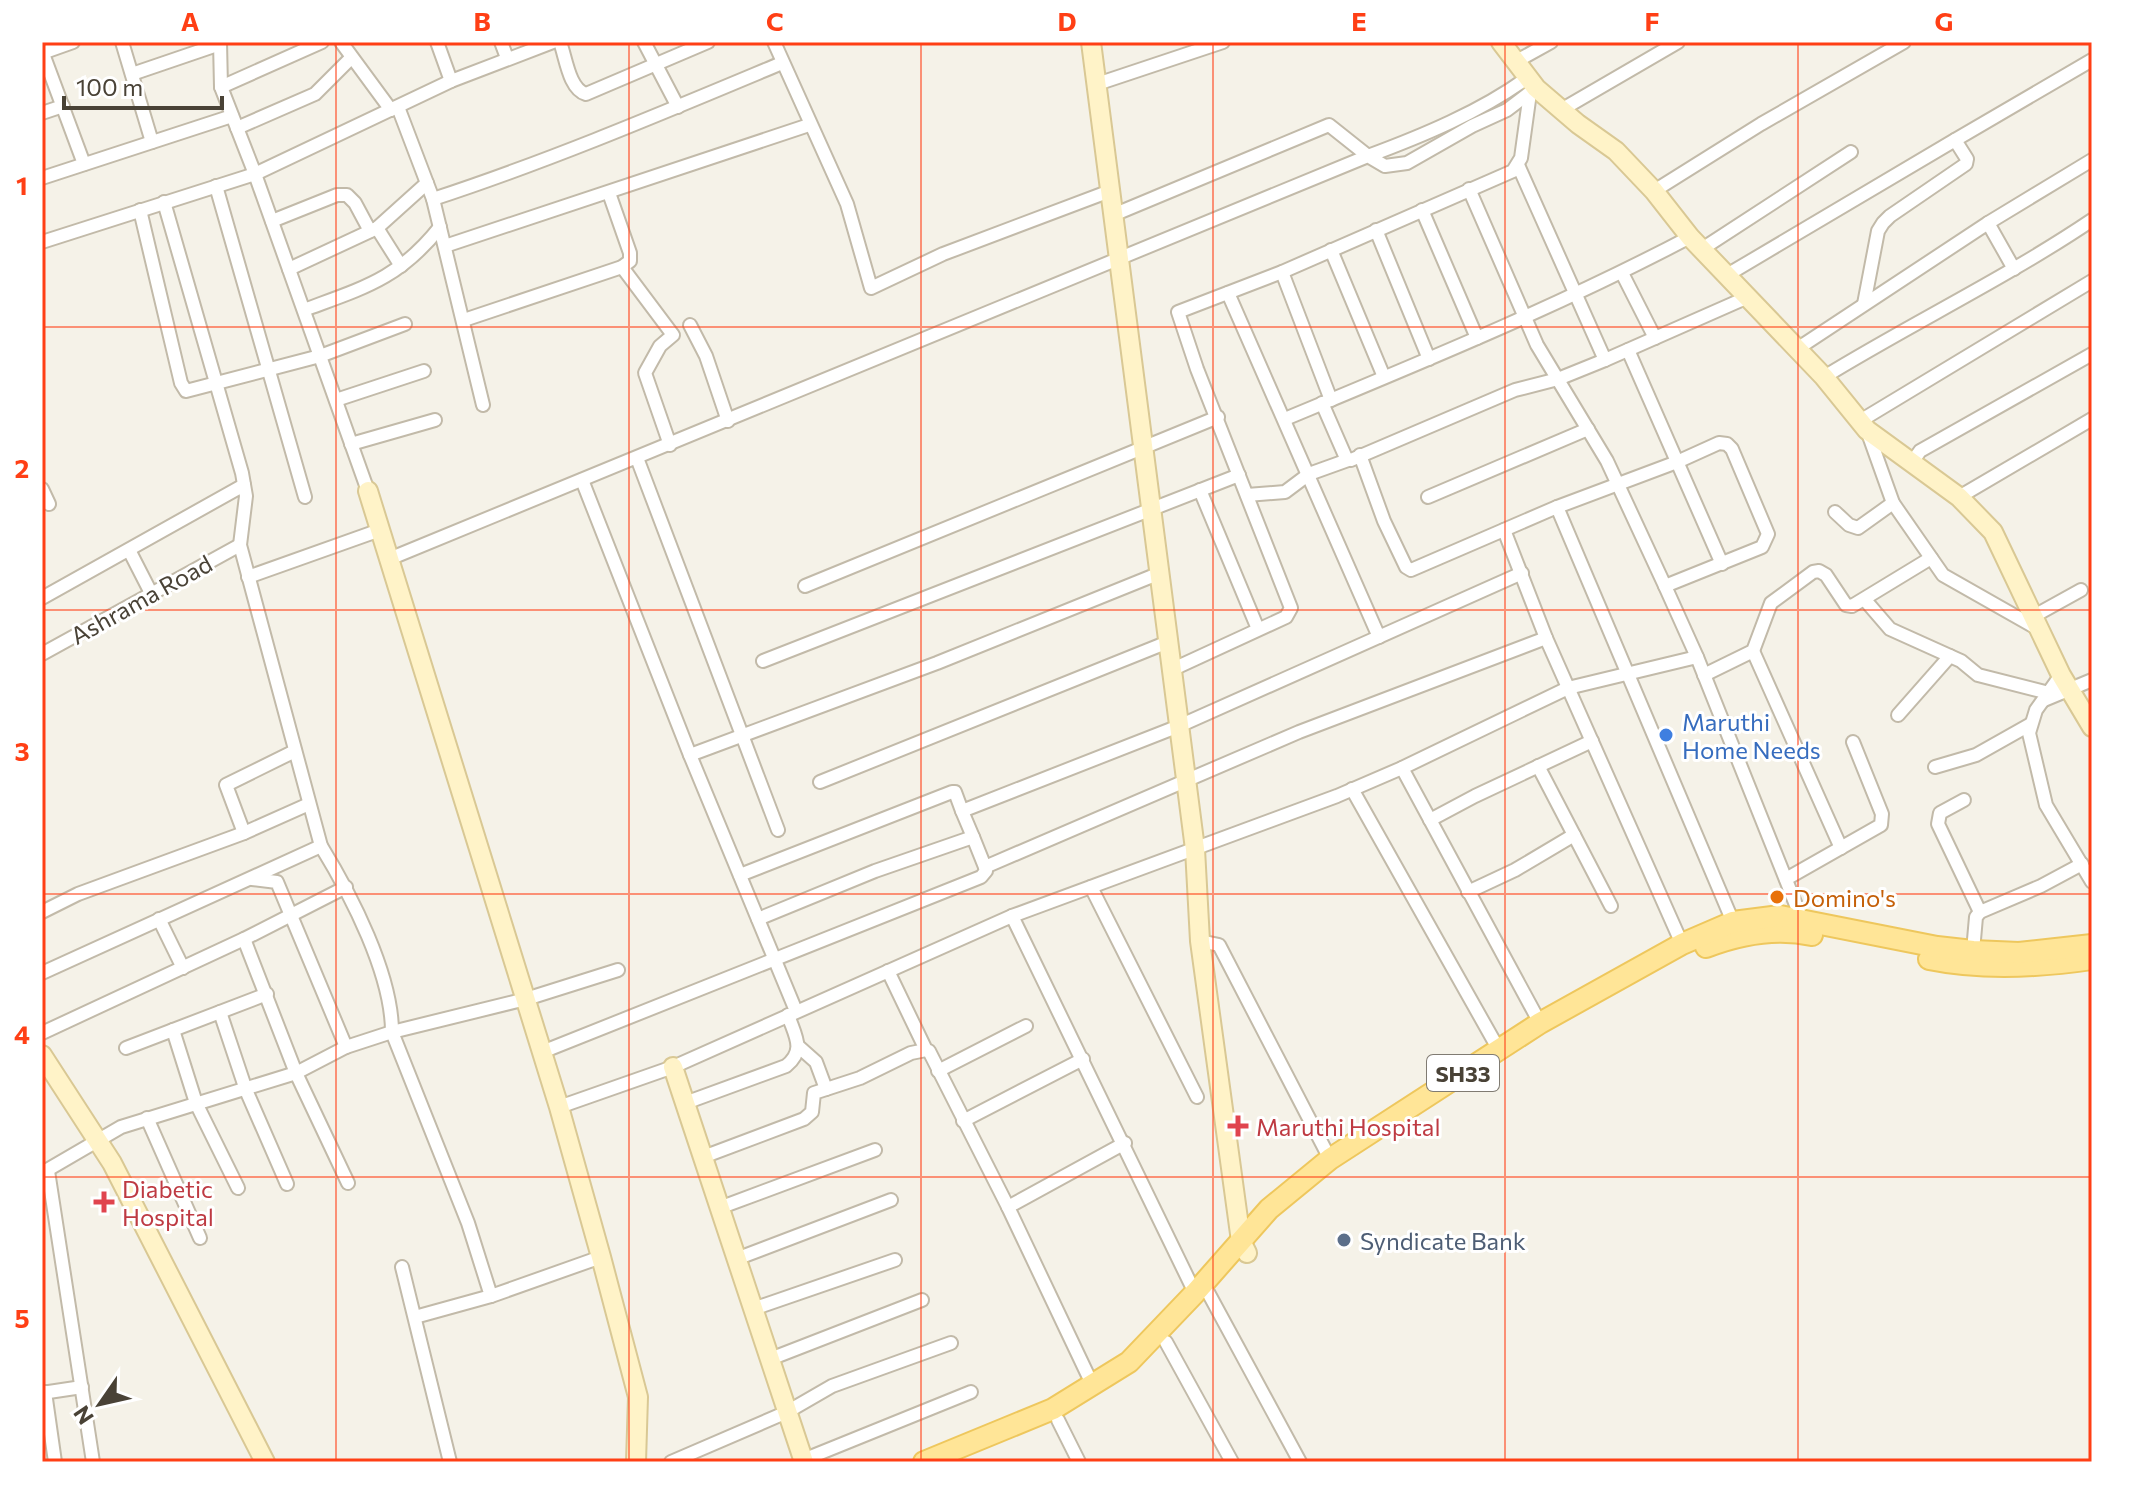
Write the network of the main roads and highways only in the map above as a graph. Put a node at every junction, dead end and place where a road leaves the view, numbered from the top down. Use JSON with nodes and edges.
{"nodes":[{"id":1,"x":2092,"y":945,"type":"edge"},
{"id":2,"x":2092,"y":959,"type":"edge"},
{"id":3,"x":1244,"y":1247,"type":"junction"},
{"id":4,"x":1203,"y":1291,"type":"junction"},
{"id":5,"x":924,"y":1462,"type":"edge"},
{"id":6,"x":956,"y":1462,"type":"edge"}],
"edges":[{"from":1,"to":3,"type":"main road","number":"SH33"},
{"from":2,"to":3,"type":"main road","number":"SH33"},
{"from":3,"to":4,"type":"main road","number":"SH33"},
{"from":4,"to":5,"type":"main road","number":"SH33"},
{"from":4,"to":6,"type":"main road","number":"SH33"}]}
